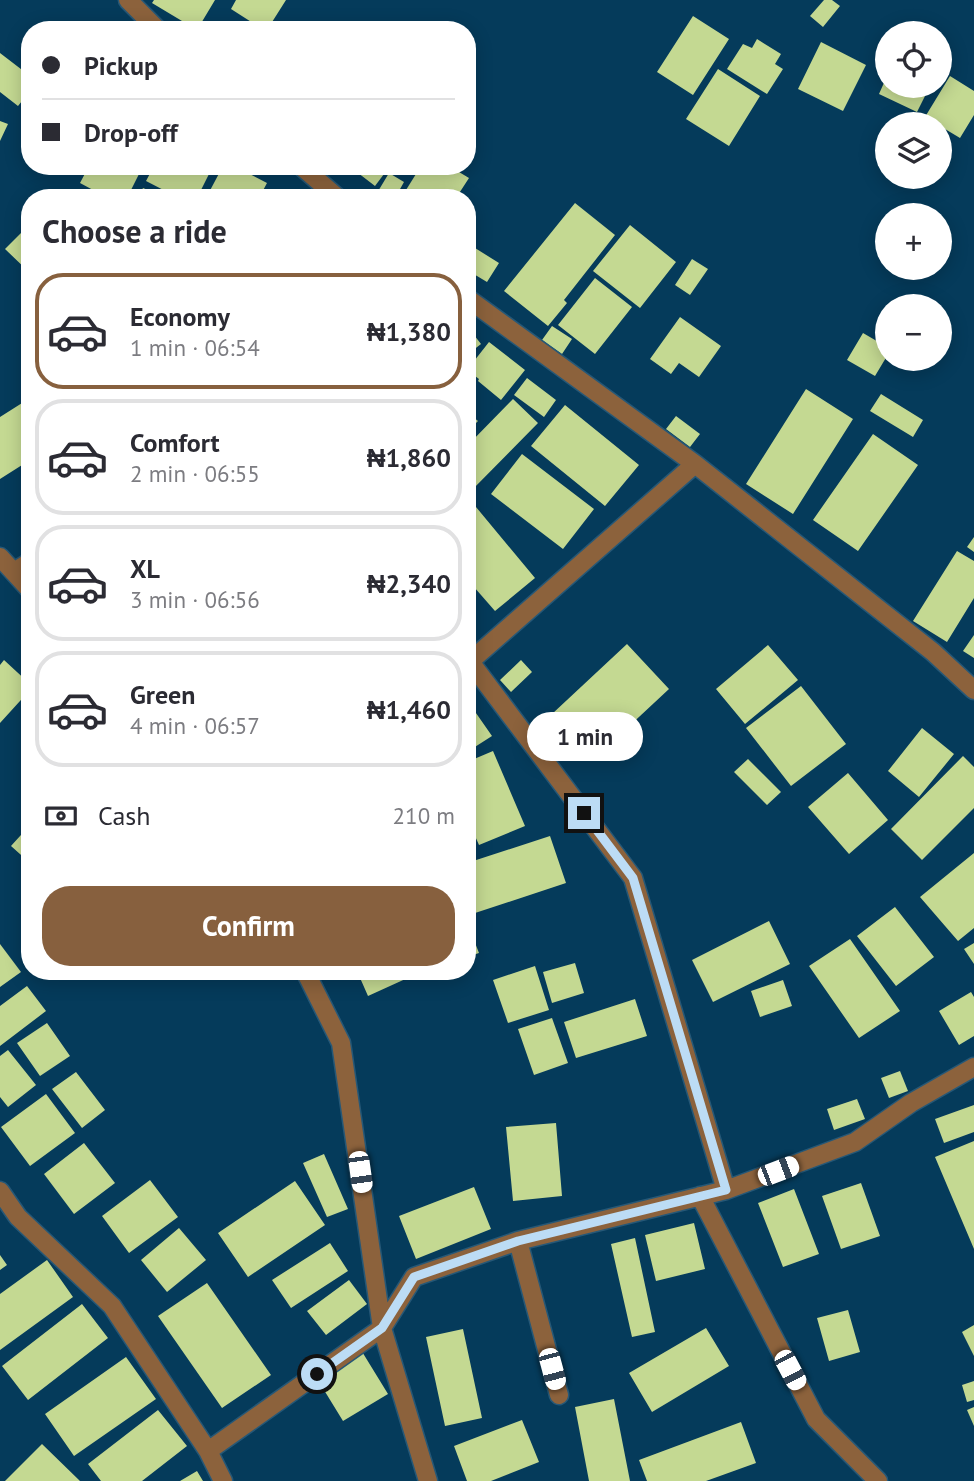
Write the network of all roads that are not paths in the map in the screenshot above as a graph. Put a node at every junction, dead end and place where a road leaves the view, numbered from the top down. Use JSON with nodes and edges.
{"nodes":[{"id":1,"x":128,"y":0,"type":"edge"},
{"id":2,"x":149,"y":21,"type":"edge"},
{"id":3,"x":311,"y":175,"type":"edge"},
{"id":4,"x":328,"y":189,"type":"edge"},
{"id":5,"x":476,"y":305,"type":"edge"},
{"id":6,"x":695,"y":464,"type":"junction"},
{"id":7,"x":0,"y":557,"type":"edge"},
{"id":8,"x":21,"y":568,"type":"edge"},
{"id":9,"x":14,"y":572,"type":"junction"},
{"id":10,"x":21,"y":580,"type":"edge"},
{"id":11,"x":476,"y":657,"type":"edge"},
{"id":12,"x":476,"y":672,"type":"edge"},
{"id":13,"x":974,"y":690,"type":"edge"},
{"id":14,"x":310,"y":980,"type":"edge"},
{"id":15,"x":974,"y":1067,"type":"edge"},
{"id":16,"x":726,"y":1190,"type":"junction"},
{"id":17,"x":0,"y":1191,"type":"edge"},
{"id":18,"x":700,"y":1196,"type":"junction"},
{"id":19,"x":518,"y":1241,"type":"junction"},
{"id":20,"x":382,"y":1328,"type":"junction"},
{"id":21,"x":559,"y":1395,"type":"dead end"},
{"id":22,"x":208,"y":1451,"type":"junction"},
{"id":23,"x":223,"y":1481,"type":"edge"},
{"id":24,"x":428,"y":1481,"type":"edge"},
{"id":25,"x":878,"y":1481,"type":"edge"}],
"edges":[{"from":1,"to":2,"type":"street"},
{"from":3,"to":4,"type":"street"},
{"from":5,"to":6,"type":"street"},
{"from":6,"to":11,"type":"street"},
{"from":6,"to":13,"type":"street"},
{"from":7,"to":9,"type":"street"},
{"from":8,"to":9,"type":"street"},
{"from":9,"to":10,"type":"street"},
{"from":12,"to":16,"type":"street"},
{"from":14,"to":20,"type":"street"},
{"from":15,"to":16,"type":"street"},
{"from":16,"to":18,"type":"street"},
{"from":17,"to":22,"type":"street"},
{"from":18,"to":19,"type":"street"},
{"from":18,"to":25,"type":"street"},
{"from":19,"to":20,"type":"street"},
{"from":19,"to":21,"type":"street"},
{"from":20,"to":22,"type":"street"},
{"from":20,"to":24,"type":"street"},
{"from":22,"to":23,"type":"street"}]}
